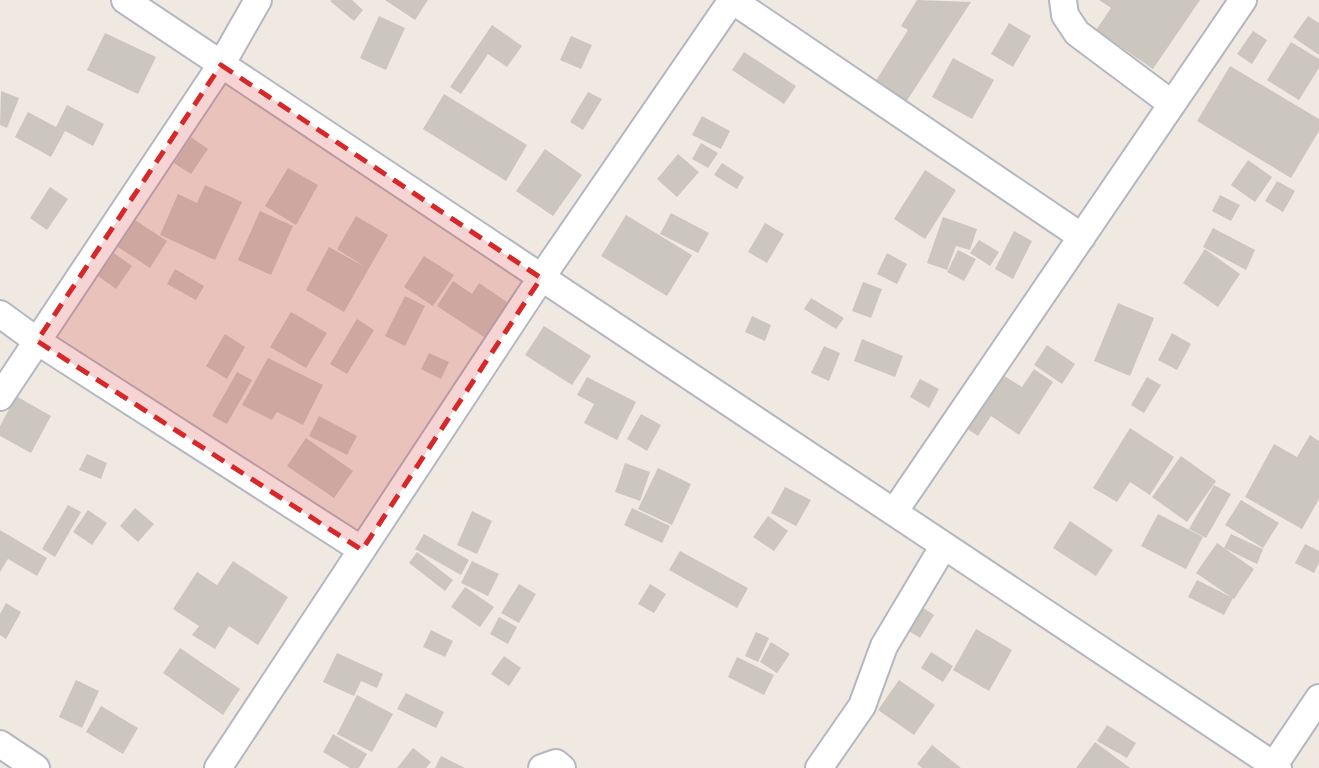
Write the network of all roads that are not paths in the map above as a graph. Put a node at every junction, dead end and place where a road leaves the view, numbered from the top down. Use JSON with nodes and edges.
{"nodes":[{"id":1,"x":125,"y":0,"type":"edge"},
{"id":2,"x":258,"y":0,"type":"edge"},
{"id":3,"x":732,"y":0,"type":"edge"},
{"id":4,"x":1063,"y":0,"type":"edge"},
{"id":5,"x":1243,"y":0,"type":"edge"},
{"id":6,"x":221,"y":65,"type":"junction"},
{"id":7,"x":1172,"y":104,"type":"junction"},
{"id":8,"x":1082,"y":237,"type":"junction"},
{"id":9,"x":541,"y":278,"type":"junction"},
{"id":10,"x":0,"y":314,"type":"edge"},
{"id":11,"x":37,"y":341,"type":"junction"},
{"id":12,"x":0,"y":397,"type":"edge"},
{"id":13,"x":894,"y":512,"type":"junction"},
{"id":14,"x":943,"y":547,"type":"junction"},
{"id":15,"x":362,"y":550,"type":"junction"},
{"id":16,"x":1319,"y":698,"type":"edge"},
{"id":17,"x":0,"y":744,"type":"edge"},
{"id":18,"x":1275,"y":767,"type":"edge"},
{"id":19,"x":36,"y":768,"type":"edge"},
{"id":20,"x":218,"y":768,"type":"edge"},
{"id":21,"x":542,"y":768,"type":"edge"},
{"id":22,"x":562,"y":768,"type":"edge"},
{"id":23,"x":819,"y":768,"type":"edge"}],
"edges":[{"from":1,"to":6,"type":"street"},
{"from":2,"to":6,"type":"street"},
{"from":3,"to":8,"type":"street"},
{"from":3,"to":9,"type":"street"},
{"from":4,"to":7,"type":"street"},
{"from":5,"to":7,"type":"street"},
{"from":6,"to":9,"type":"street"},
{"from":6,"to":11,"type":"street"},
{"from":7,"to":8,"type":"street"},
{"from":8,"to":13,"type":"street"},
{"from":9,"to":13,"type":"street"},
{"from":9,"to":15,"type":"street"},
{"from":10,"to":11,"type":"street"},
{"from":11,"to":12,"type":"street"},
{"from":11,"to":15,"type":"street"},
{"from":13,"to":14,"type":"street"},
{"from":14,"to":18,"type":"street"},
{"from":14,"to":23,"type":"street"},
{"from":15,"to":20,"type":"street"},
{"from":16,"to":18,"type":"street"},
{"from":17,"to":19,"type":"street"},
{"from":21,"to":22,"type":"street"}]}
